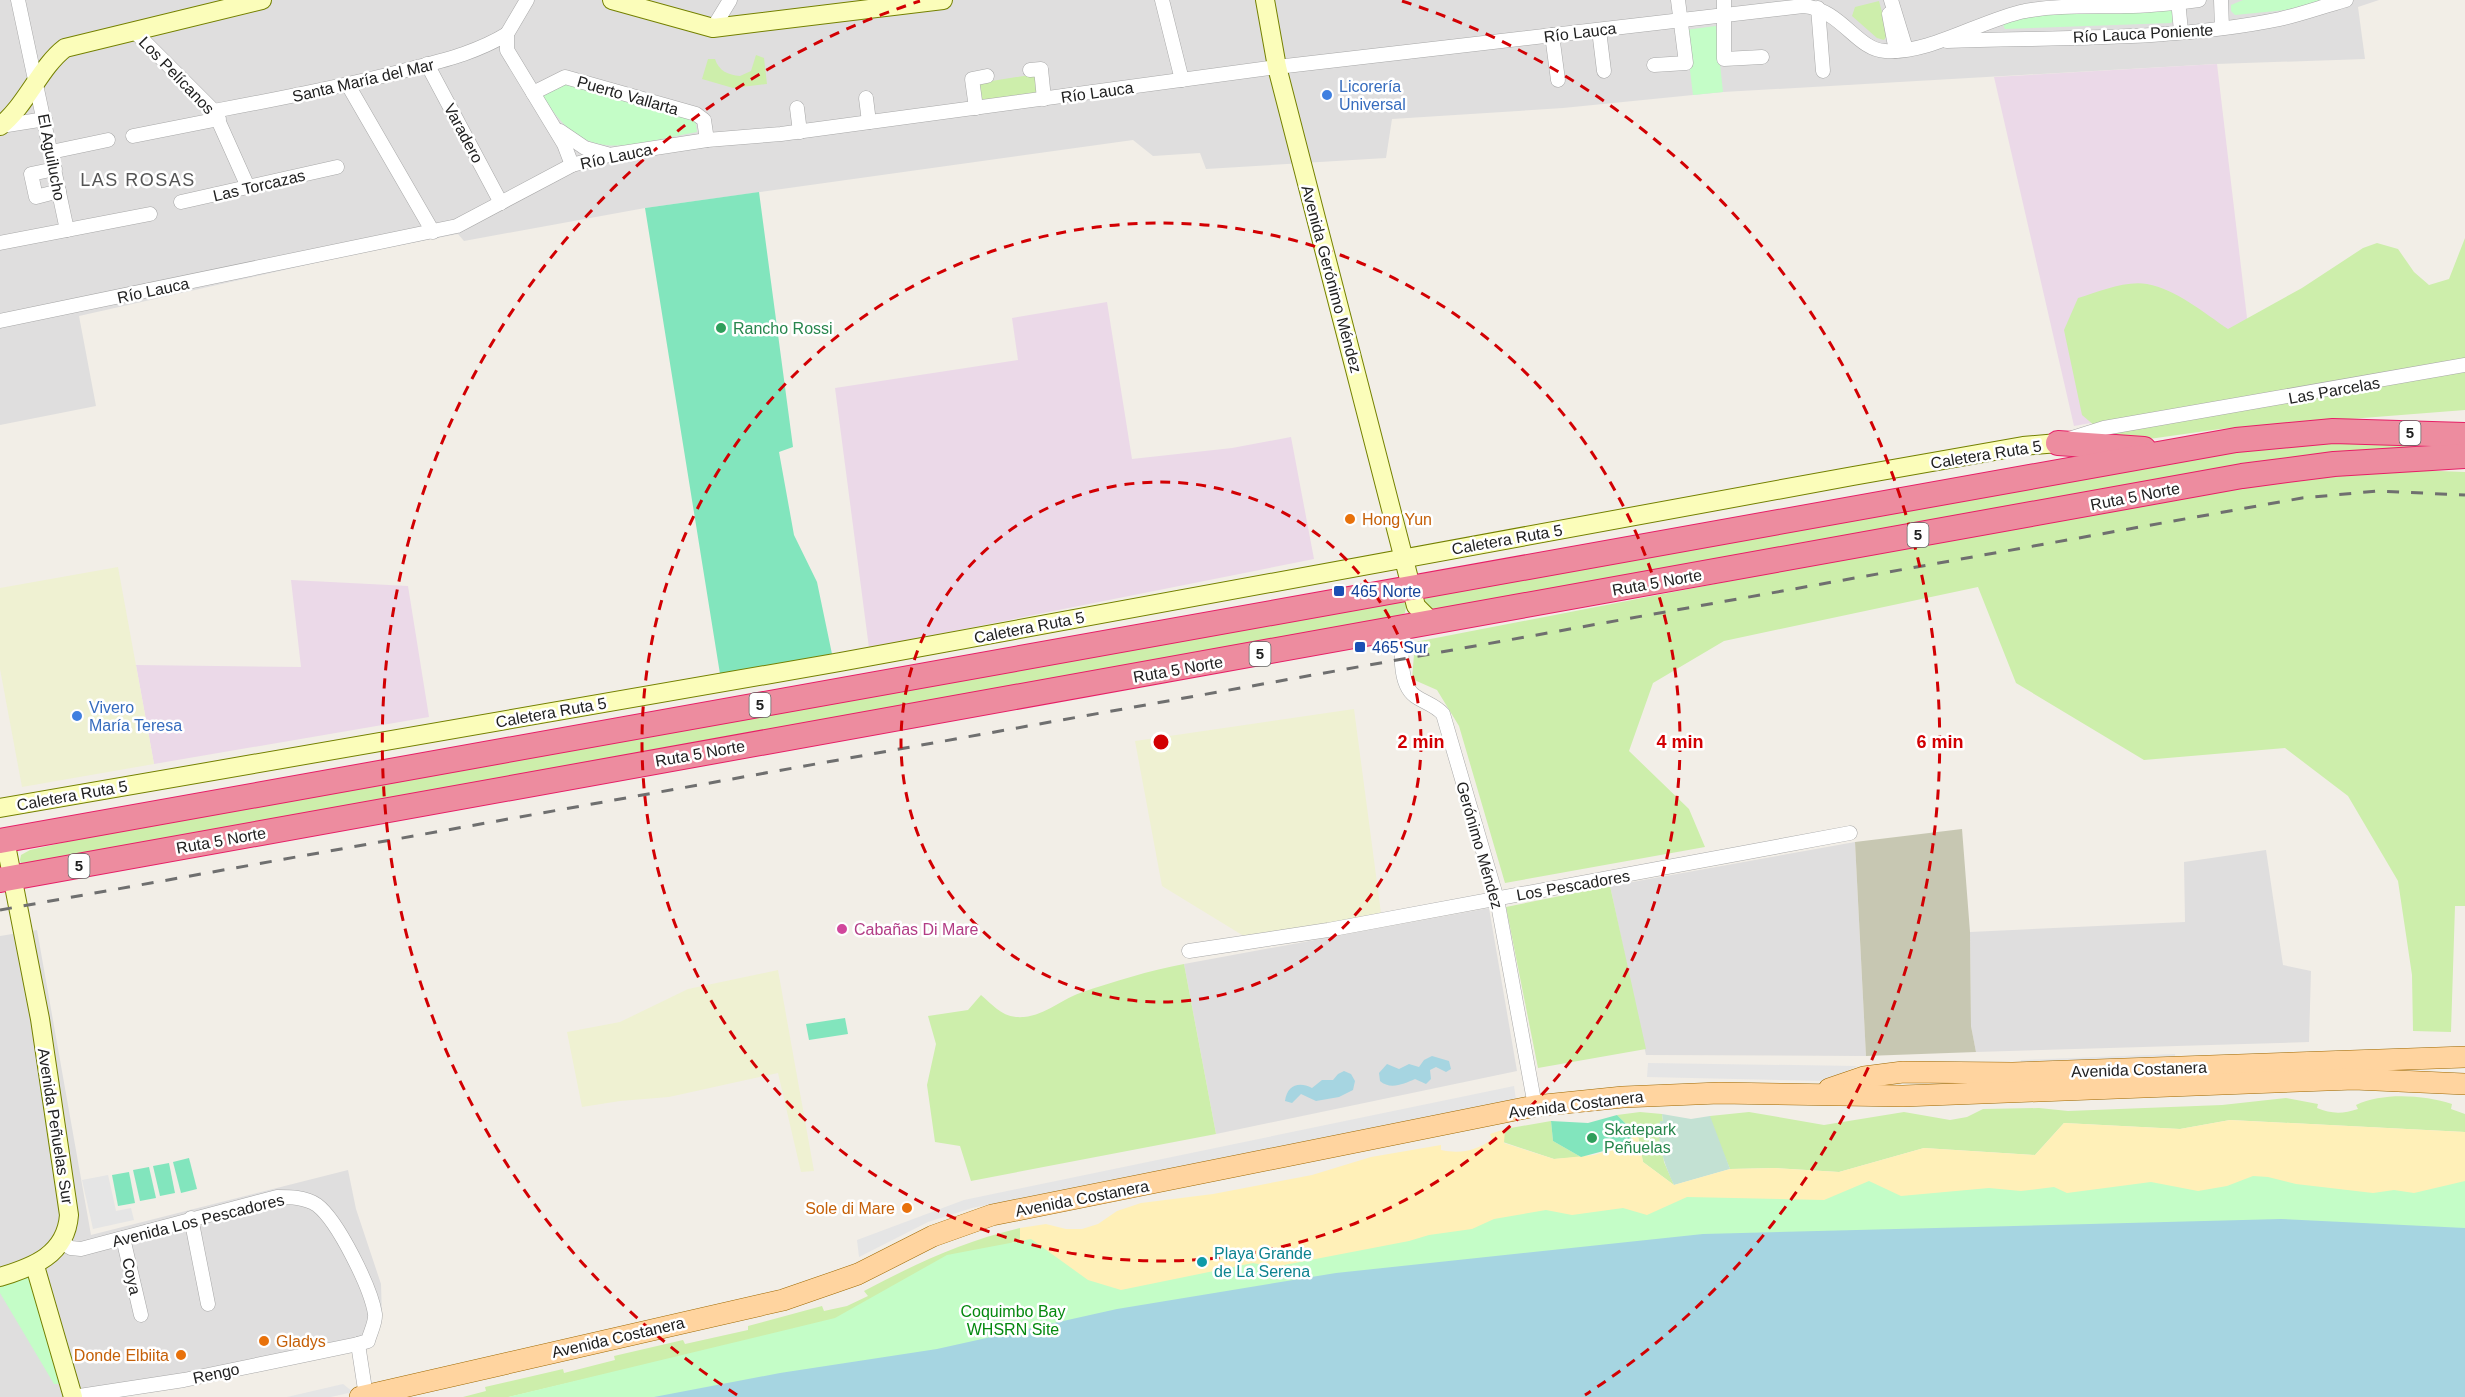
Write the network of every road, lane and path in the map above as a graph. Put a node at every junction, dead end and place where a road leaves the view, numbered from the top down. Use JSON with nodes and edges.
{"nodes":[{"id":1,"x":18,"y":0,"type":"edge"},
{"id":2,"x":262,"y":0,"type":"edge"},
{"id":3,"x":527,"y":0,"type":"edge"},
{"id":4,"x":730,"y":0,"type":"edge"},
{"id":5,"x":936,"y":0,"type":"edge"},
{"id":6,"x":1162,"y":0,"type":"edge"},
{"id":7,"x":1265,"y":0,"type":"edge"},
{"id":8,"x":1678,"y":0,"type":"edge"},
{"id":9,"x":1724,"y":0,"type":"edge"},
{"id":10,"x":1889,"y":0,"type":"edge"},
{"id":11,"x":2199,"y":0,"type":"edge"},
{"id":12,"x":2221,"y":0,"type":"edge"},
{"id":13,"x":2346,"y":0,"type":"edge"},
{"id":14,"x":622,"y":1,"type":"edge"},
{"id":15,"x":2178,"y":1,"type":"edge"},
{"id":16,"x":828,"y":7,"type":"edge"},
{"id":17,"x":1818,"y":8,"type":"junction"},
{"id":18,"x":1725,"y":15,"type":"junction"},
{"id":19,"x":1681,"y":20,"type":"junction"},
{"id":20,"x":713,"y":28,"type":"junction"},
{"id":21,"x":2222,"y":28,"type":"junction"},
{"id":22,"x":133,"y":30,"type":"junction"},
{"id":23,"x":1599,"y":30,"type":"junction"},
{"id":24,"x":2181,"y":31,"type":"junction"},
{"id":25,"x":507,"y":34,"type":"junction"},
{"id":26,"x":1552,"y":35,"type":"junction"},
{"id":27,"x":1936,"y":41,"type":"junction"},
{"id":28,"x":483,"y":47,"type":"junction"},
{"id":29,"x":1901,"y":50,"type":"junction"},
{"id":30,"x":509,"y":55,"type":"junction"},
{"id":31,"x":1762,"y":57,"type":"dead end"},
{"id":32,"x":428,"y":64,"type":"junction"},
{"id":33,"x":1654,"y":65,"type":"dead end"},
{"id":34,"x":1277,"y":67,"type":"junction"},
{"id":35,"x":1030,"y":70,"type":"dead end"},
{"id":36,"x":1604,"y":71,"type":"dead end"},
{"id":37,"x":1823,"y":71,"type":"dead end"},
{"id":38,"x":987,"y":76,"type":"dead end"},
{"id":39,"x":1182,"y":80,"type":"junction"},
{"id":40,"x":1558,"y":80,"type":"dead end"},
{"id":41,"x":38,"y":83,"type":"junction"},
{"id":42,"x":348,"y":85,"type":"junction"},
{"id":43,"x":533,"y":93,"type":"junction"},
{"id":44,"x":866,"y":98,"type":"dead end"},
{"id":45,"x":1044,"y":99,"type":"junction"},
{"id":46,"x":797,"y":108,"type":"dead end"},
{"id":47,"x":976,"y":108,"type":"junction"},
{"id":48,"x":217,"y":115,"type":"junction"},
{"id":49,"x":45,"y":119,"type":"junction"},
{"id":50,"x":550,"y":122,"type":"junction"},
{"id":51,"x":869,"y":122,"type":"junction"},
{"id":52,"x":1,"y":126,"type":"edge"},
{"id":53,"x":800,"y":132,"type":"junction"},
{"id":54,"x":133,"y":136,"type":"dead end"},
{"id":55,"x":108,"y":140,"type":"dead end"},
{"id":56,"x":707,"y":140,"type":"junction"},
{"id":57,"x":51,"y":152,"type":"junction"},
{"id":58,"x":609,"y":154,"type":"junction"},
{"id":59,"x":572,"y":165,"type":"junction"},
{"id":60,"x":337,"y":167,"type":"dead end"},
{"id":61,"x":55,"y":169,"type":"junction"},
{"id":62,"x":248,"y":187,"type":"junction"},
{"id":63,"x":59,"y":191,"type":"junction"},
{"id":64,"x":181,"y":202,"type":"dead end"},
{"id":65,"x":501,"y":202,"type":"junction"},
{"id":66,"x":150,"y":214,"type":"dead end"},
{"id":67,"x":67,"y":230,"type":"junction"},
{"id":68,"x":433,"y":232,"type":"junction"},
{"id":69,"x":0,"y":243,"type":"edge"},
{"id":70,"x":0,"y":321,"type":"edge"},
{"id":71,"x":2465,"y":365,"type":"edge"},
{"id":72,"x":2465,"y":426,"type":"edge"},
{"id":73,"x":2354,"y":431,"type":"junction"},
{"id":74,"x":2465,"y":435,"type":"edge"},
{"id":75,"x":2058,"y":443,"type":"junction"},
{"id":76,"x":2200,"y":447,"type":"junction"},
{"id":77,"x":2465,"y":456,"type":"edge"},
{"id":78,"x":2403,"y":458,"type":"junction"},
{"id":79,"x":2465,"y":461,"type":"edge"},
{"id":80,"x":1404,"y":557,"type":"junction"},
{"id":81,"x":1414,"y":596,"type":"junction"},
{"id":82,"x":1433,"y":623,"type":"junction"},
{"id":83,"x":1404,"y":629,"type":"junction"},
{"id":84,"x":0,"y":808,"type":"edge"},
{"id":85,"x":1850,"y":833,"type":"dead end"},
{"id":86,"x":2,"y":841,"type":"edge"},
{"id":87,"x":6,"y":879,"type":"edge"},
{"id":88,"x":1497,"y":899,"type":"junction"},
{"id":89,"x":1189,"y":951,"type":"dead end"},
{"id":90,"x":2465,"y":1057,"type":"edge"},
{"id":91,"x":1903,"y":1072,"type":"junction"},
{"id":92,"x":2465,"y":1084,"type":"edge"},
{"id":93,"x":1816,"y":1094,"type":"junction"},
{"id":94,"x":1903,"y":1096,"type":"junction"},
{"id":95,"x":1535,"y":1106,"type":"junction"},
{"id":96,"x":191,"y":1218,"type":"junction"},
{"id":97,"x":123,"y":1238,"type":"junction"},
{"id":98,"x":61,"y":1242,"type":"junction"},
{"id":99,"x":35,"y":1266,"type":"junction"},
{"id":100,"x":0,"y":1277,"type":"edge"},
{"id":101,"x":208,"y":1304,"type":"dead end"},
{"id":102,"x":141,"y":1315,"type":"dead end"},
{"id":103,"x":358,"y":1344,"type":"junction"},
{"id":104,"x":363,"y":1396,"type":"edge"},
{"id":105,"x":73,"y":1397,"type":"edge"}],
"edges":[{"from":1,"to":41,"type":"street","name":"El Aguilucho"},
{"from":2,"to":22,"type":"street"},
{"from":3,"to":25,"type":"street"},
{"from":4,"to":20,"type":"street"},
{"from":5,"to":16,"type":"street"},
{"from":6,"to":39,"type":"street"},
{"from":7,"to":34,"type":"street","name":"Avenida Gerónimo Méndez"},
{"from":8,"to":19,"type":"street"},
{"from":9,"to":18,"type":"street"},
{"from":10,"to":29,"type":"street"},
{"from":11,"to":15,"type":"street"},
{"from":12,"to":21,"type":"street"},
{"from":13,"to":21,"type":"street","name":"Río Lauca Poniente"},
{"from":14,"to":20,"type":"street"},
{"from":15,"to":24,"type":"street"},
{"from":15,"to":27,"type":"street"},
{"from":16,"to":20,"type":"street"},
{"from":17,"to":18,"type":"street","name":"Río Lauca"},
{"from":17,"to":29,"type":"street"},
{"from":17,"to":37,"type":"street"},
{"from":18,"to":19,"type":"street","name":"Río Lauca"},
{"from":18,"to":31,"type":"street"},
{"from":19,"to":23,"type":"street","name":"Río Lauca"},
{"from":19,"to":33,"type":"street"},
{"from":21,"to":24,"type":"street","name":"Río Lauca Poniente"},
{"from":22,"to":41,"type":"street"},
{"from":22,"to":48,"type":"street","name":"Los Pelícanos"},
{"from":23,"to":26,"type":"street","name":"Río Lauca"},
{"from":23,"to":36,"type":"street"},
{"from":24,"to":27,"type":"street","name":"Río Lauca Poniente"},
{"from":25,"to":28,"type":"street","name":"Santa María del Mar"},
{"from":25,"to":30,"type":"street"},
{"from":26,"to":34,"type":"street","name":"Río Lauca"},
{"from":26,"to":40,"type":"street"},
{"from":27,"to":29,"type":"street"},
{"from":28,"to":30,"type":"street"},
{"from":28,"to":32,"type":"street","name":"Santa María del Mar"},
{"from":30,"to":43,"type":"street"},
{"from":32,"to":42,"type":"street","name":"Santa María del Mar"},
{"from":32,"to":65,"type":"street","name":"Varadero"},
{"from":34,"to":39,"type":"street","name":"Río Lauca"},
{"from":34,"to":80,"type":"street","name":"Avenida Gerónimo Méndez"},
{"from":35,"to":45,"type":"street"},
{"from":38,"to":47,"type":"street"},
{"from":39,"to":45,"type":"street","name":"Río Lauca"},
{"from":41,"to":49,"type":"street","name":"El Aguilucho"},
{"from":41,"to":52,"type":"street"},
{"from":42,"to":48,"type":"street","name":"Santa María del Mar"},
{"from":42,"to":68,"type":"street"},
{"from":43,"to":50,"type":"street"},
{"from":43,"to":56,"type":"street","name":"Puerto Vallarta"},
{"from":44,"to":51,"type":"street"},
{"from":45,"to":47,"type":"street","name":"Río Lauca"},
{"from":46,"to":53,"type":"street"},
{"from":47,"to":51,"type":"street","name":"Río Lauca"},
{"from":48,"to":54,"type":"street","name":"Santa María del Mar"},
{"from":48,"to":62,"type":"street","name":"Los Pelícanos"},
{"from":49,"to":52,"type":"street"},
{"from":49,"to":57,"type":"street","name":"El Aguilucho"},
{"from":50,"to":58,"type":"street"},
{"from":50,"to":59,"type":"street"},
{"from":51,"to":53,"type":"street","name":"Río Lauca"},
{"from":53,"to":56,"type":"street","name":"Río Lauca"},
{"from":55,"to":57,"type":"street"},
{"from":56,"to":58,"type":"street","name":"Río Lauca"},
{"from":57,"to":61,"type":"street","name":"El Aguilucho"},
{"from":58,"to":59,"type":"street","name":"Río Lauca"},
{"from":59,"to":65,"type":"street","name":"Río Lauca"},
{"from":60,"to":62,"type":"street","name":"Las Torcazas"},
{"from":61,"to":63,"type":"street","name":"El Aguilucho"},
{"from":61,"to":63,"type":"street"},
{"from":62,"to":64,"type":"street","name":"Las Torcazas"},
{"from":63,"to":67,"type":"street","name":"El Aguilucho"},
{"from":65,"to":68,"type":"street","name":"Río Lauca"},
{"from":66,"to":67,"type":"street"},
{"from":67,"to":69,"type":"street"},
{"from":68,"to":70,"type":"street","name":"Río Lauca"},
{"from":71,"to":75,"type":"street","name":"Las Parcelas"},
{"from":72,"to":73,"type":"highway"},
{"from":73,"to":74,"type":"highway","number":"5"},
{"from":73,"to":76,"type":"highway","number":"5"},
{"from":75,"to":76,"type":"highway"},
{"from":75,"to":80,"type":"street","name":"Caletera Ruta 5"},
{"from":76,"to":81,"type":"highway","number":"5"},
{"from":77,"to":78,"type":"highway","name":"Ruta 5 Norte","number":"5"},
{"from":78,"to":79,"type":"highway"},
{"from":78,"to":82,"type":"highway","name":"Ruta 5 Norte","number":"5"},
{"from":80,"to":81,"type":"street"},
{"from":80,"to":84,"type":"street","name":"Caletera Ruta 5"},
{"from":81,"to":82,"type":"street"},
{"from":81,"to":83,"type":"street","name":"Gerónimo Méndez"},
{"from":81,"to":86,"type":"highway","number":"5"},
{"from":82,"to":83,"type":"highway","name":"Ruta 5 Norte","number":"5"},
{"from":83,"to":87,"type":"highway","name":"Ruta 5 Norte","number":"5"},
{"from":83,"to":88,"type":"street","name":"Gerónimo Méndez"},
{"from":85,"to":88,"type":"street","name":"Los Pescadores"},
{"from":86,"to":87,"type":"street","name":"Avenida Peñuelas Sur"},
{"from":87,"to":98,"type":"street","name":"Avenida Peñuelas Sur"},
{"from":88,"to":89,"type":"street","name":"Los Pescadores"},
{"from":88,"to":95,"type":"street","name":"Gerónimo Méndez"},
{"from":90,"to":91,"type":"main road","name":"Avenida Costanera"},
{"from":91,"to":93,"type":"main road","name":"Avenida Costanera"},
{"from":91,"to":94,"type":"main road"},
{"from":92,"to":94,"type":"main road","name":"Avenida Costanera"},
{"from":93,"to":94,"type":"main road","name":"Avenida Costanera"},
{"from":93,"to":95,"type":"main road","name":"Avenida Costanera"},
{"from":95,"to":104,"type":"main road","name":"Avenida Costanera"},
{"from":96,"to":97,"type":"street","name":"Avenida Los Pescadores"},
{"from":96,"to":101,"type":"street"},
{"from":96,"to":103,"type":"street","name":"Avenida Los Pescadores"},
{"from":97,"to":98,"type":"street","name":"Avenida Los Pescadores"},
{"from":97,"to":102,"type":"street","name":"Coya"},
{"from":98,"to":99,"type":"street"},
{"from":99,"to":100,"type":"street"},
{"from":99,"to":105,"type":"street"},
{"from":103,"to":104,"type":"street","name":"Avenida Costanera"},
{"from":103,"to":105,"type":"street","name":"Rengo"}]}
